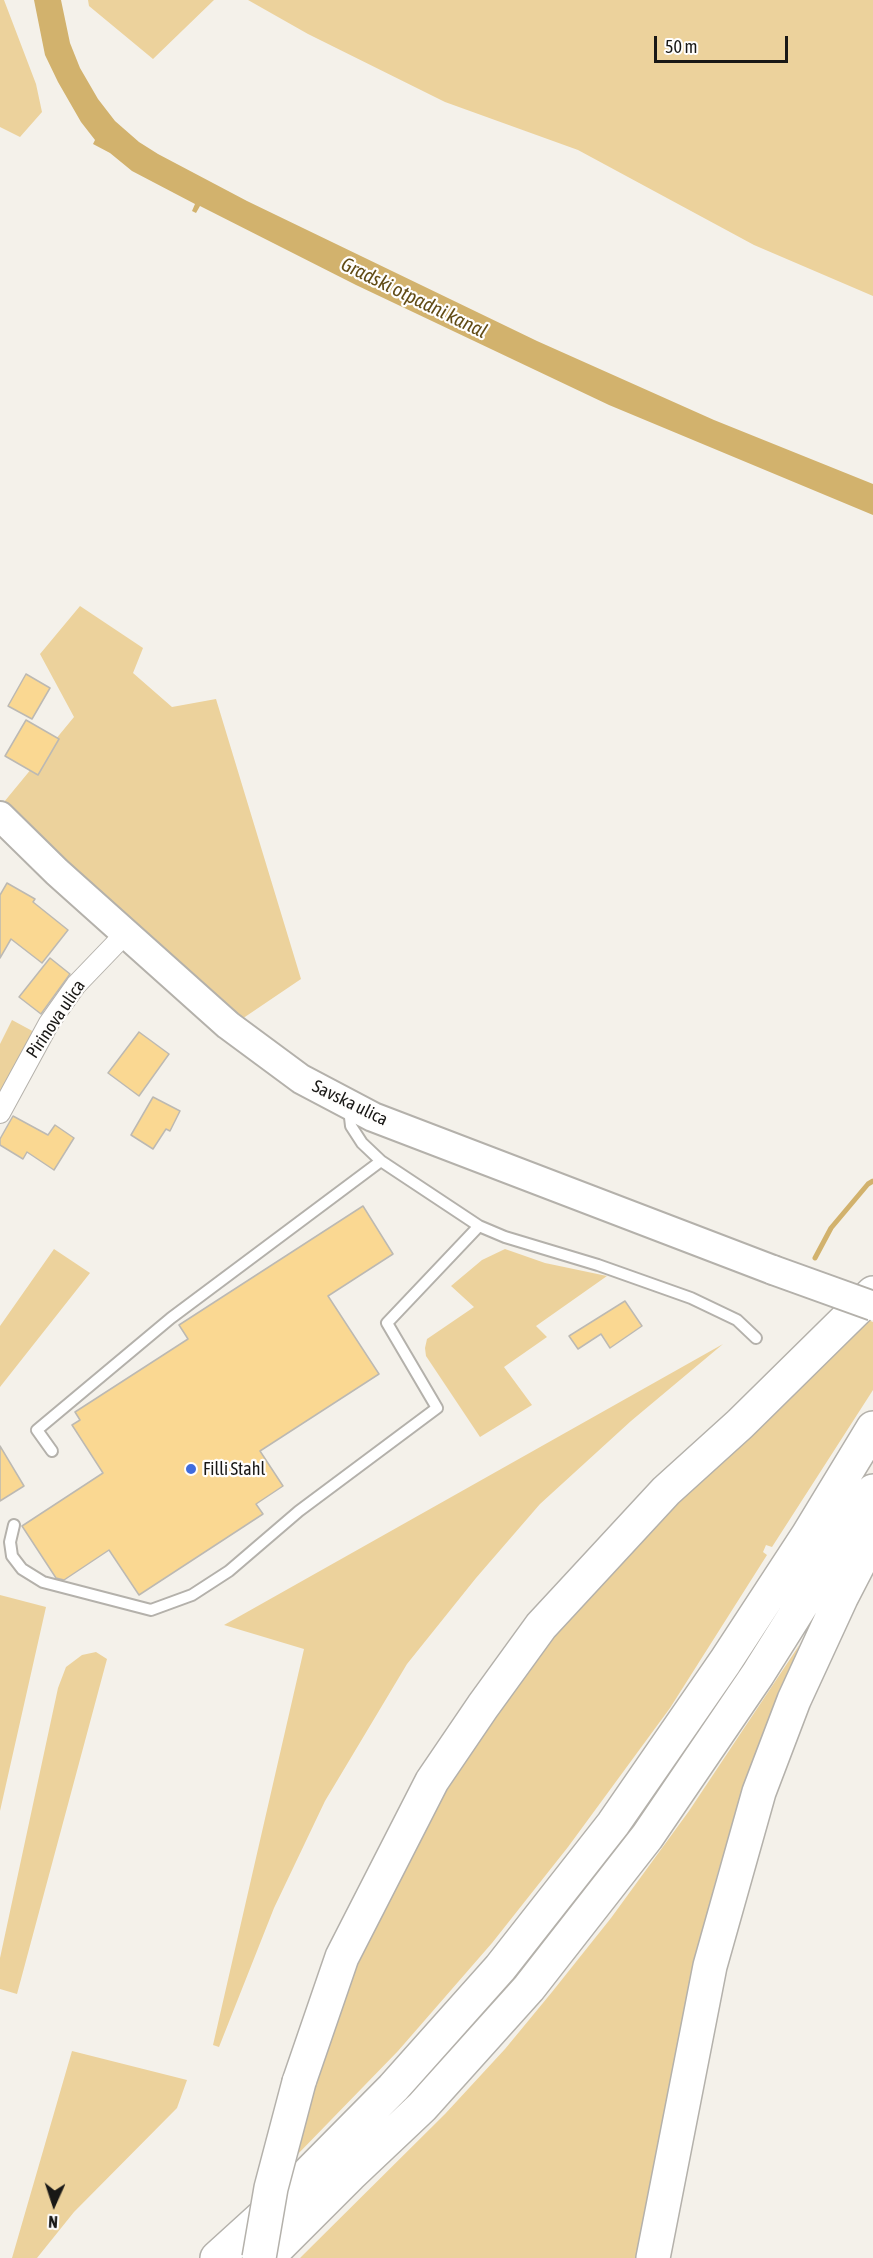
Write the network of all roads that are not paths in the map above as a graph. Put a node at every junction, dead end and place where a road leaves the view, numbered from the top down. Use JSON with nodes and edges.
{"nodes":[{"id":1,"x":0,"y":816,"type":"edge"},
{"id":2,"x":125,"y":934,"type":"junction"},
{"id":3,"x":349,"y":1105,"type":"junction"},
{"id":4,"x":0,"y":1113,"type":"edge"},
{"id":5,"x":381,"y":1161,"type":"junction"},
{"id":6,"x":479,"y":1226,"type":"junction"},
{"id":7,"x":873,"y":1293,"type":"edge"},
{"id":8,"x":873,"y":1306,"type":"edge"},
{"id":9,"x":756,"y":1338,"type":"dead end"},
{"id":10,"x":873,"y":1428,"type":"edge"},
{"id":11,"x":52,"y":1450,"type":"dead end"},
{"id":12,"x":873,"y":1491,"type":"edge"},
{"id":13,"x":14,"y":1525,"type":"dead end"},
{"id":14,"x":873,"y":1536,"type":"edge"},
{"id":15,"x":673,"y":2155,"type":"junction"},
{"id":16,"x":217,"y":2258,"type":"edge"},
{"id":17,"x":259,"y":2258,"type":"edge"},
{"id":18,"x":267,"y":2258,"type":"edge"},
{"id":19,"x":653,"y":2258,"type":"edge"},
{"id":20,"x":669,"y":2258,"type":"edge"}],
"edges":[{"from":1,"to":2,"type":"main road","name":"Savska ulica"},
{"from":2,"to":3,"type":"main road","name":"Savska ulica"},
{"from":2,"to":4,"type":"street","name":"Pirinova ulica"},
{"from":3,"to":5,"type":"lane"},
{"from":3,"to":8,"type":"main road","name":"Savska ulica","bridge":true},
{"from":5,"to":6,"type":"lane"},
{"from":5,"to":11,"type":"lane"},
{"from":6,"to":9,"type":"lane"},
{"from":6,"to":13,"type":"lane"},
{"from":7,"to":17,"type":"highway","bridge":true},
{"from":10,"to":16,"type":"highway"},
{"from":12,"to":18,"type":"highway"},
{"from":14,"to":15,"type":"highway"},
{"from":15,"to":19,"type":"highway"},
{"from":15,"to":20,"type":"highway"}]}
